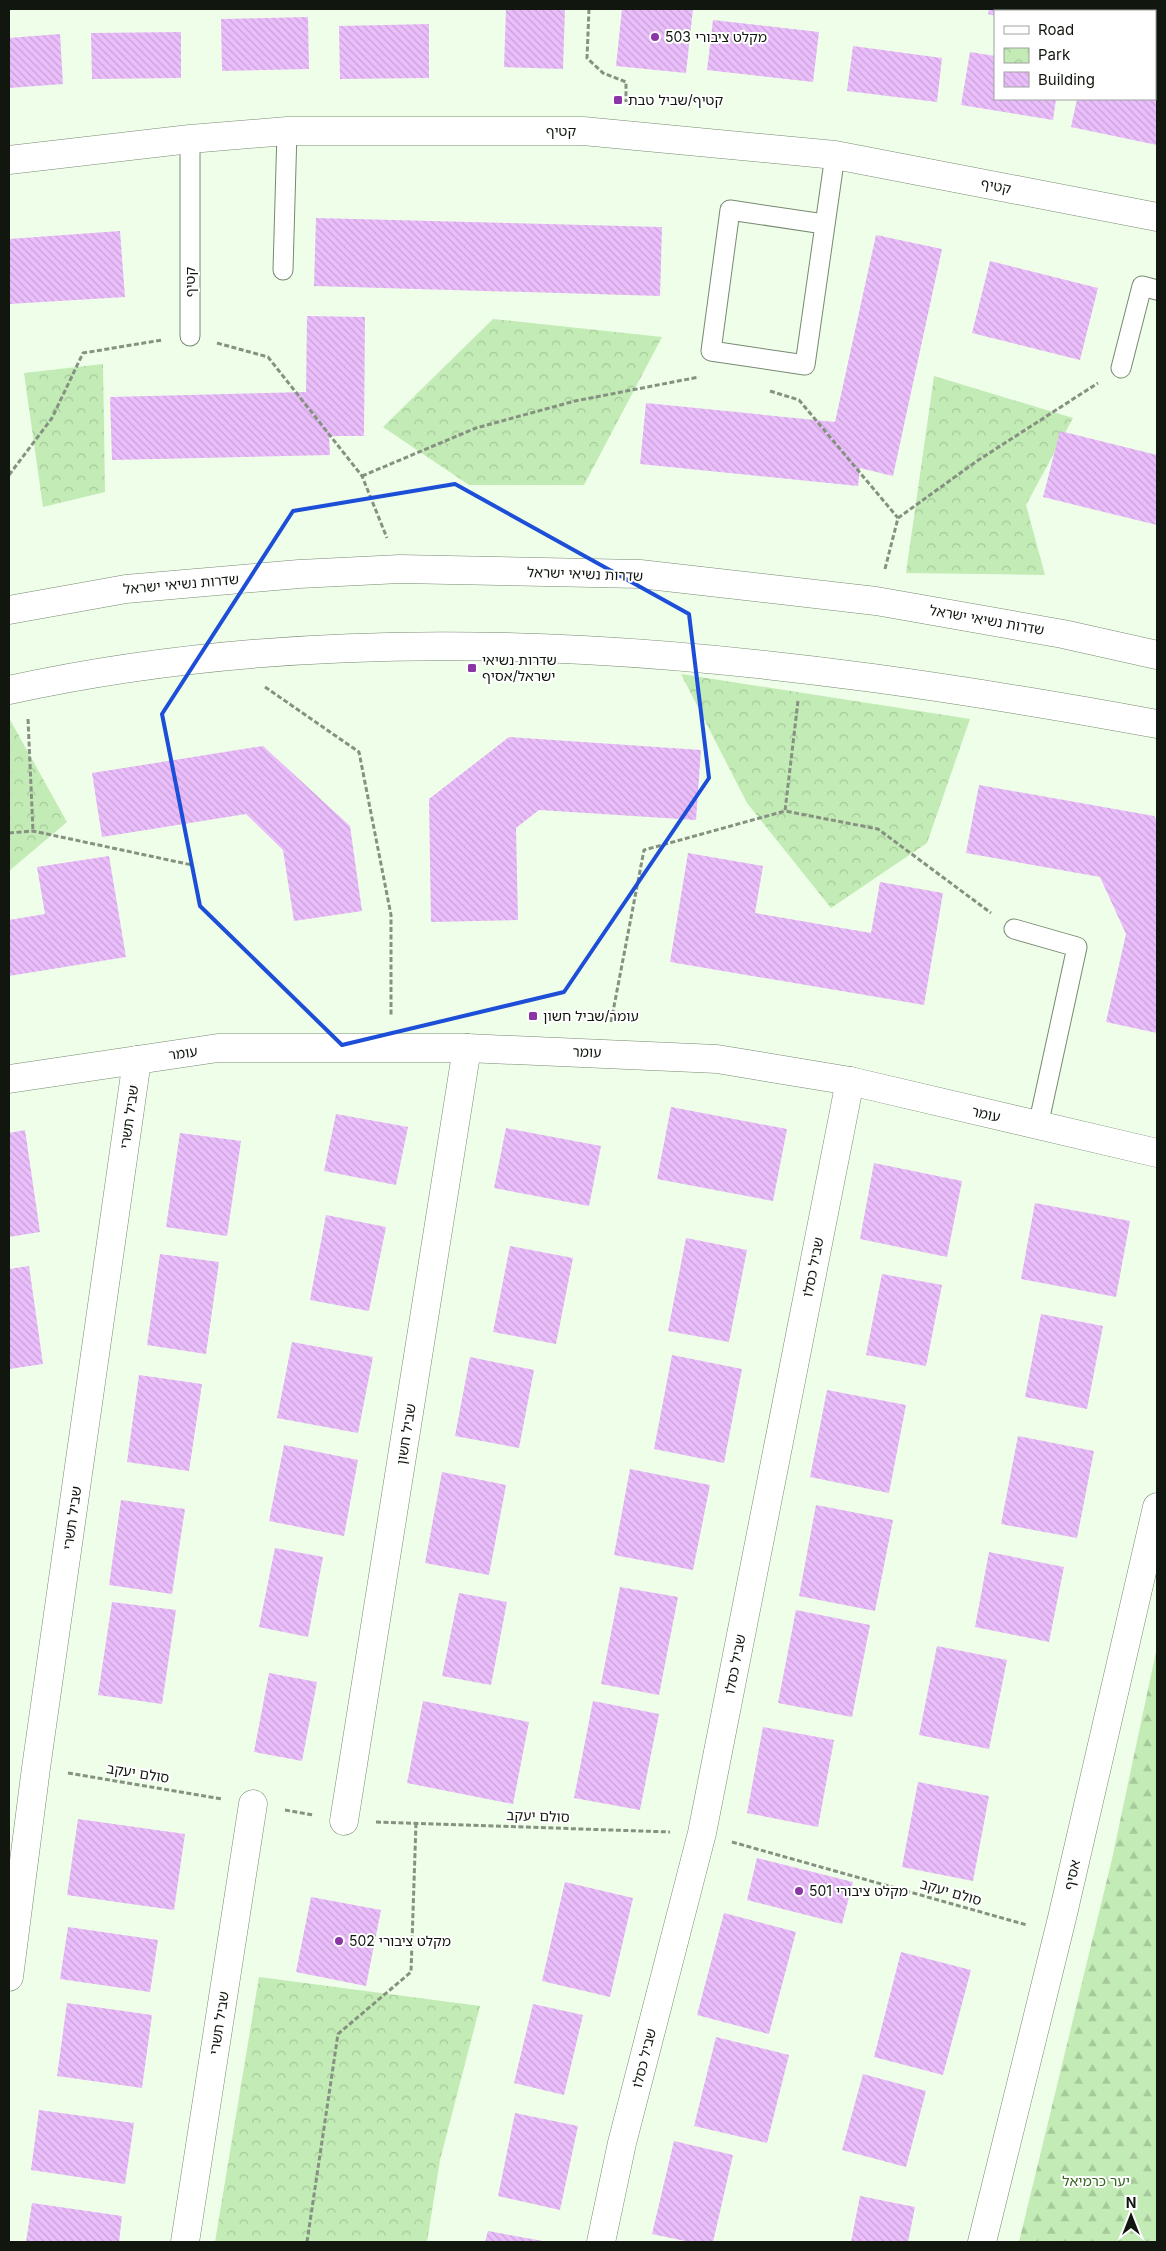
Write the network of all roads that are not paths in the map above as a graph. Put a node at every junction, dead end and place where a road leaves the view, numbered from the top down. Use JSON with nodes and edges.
{"nodes":[{"id":1,"x":287,"y":131,"type":"junction"},
{"id":2,"x":190,"y":139,"type":"junction"},
{"id":3,"x":835,"y":155,"type":"junction"},
{"id":4,"x":9,"y":160,"type":"edge"},
{"id":5,"x":1157,"y":217,"type":"edge"},
{"id":6,"x":824,"y":224,"type":"junction"},
{"id":7,"x":283,"y":270,"type":"dead end"},
{"id":8,"x":1157,"y":290,"type":"edge"},
{"id":9,"x":190,"y":336,"type":"dead end"},
{"id":10,"x":1121,"y":368,"type":"road end"},
{"id":11,"x":9,"y":610,"type":"edge"},
{"id":12,"x":1157,"y":655,"type":"edge"},
{"id":13,"x":18,"y":688,"type":"edge"},
{"id":14,"x":1157,"y":724,"type":"edge"},
{"id":15,"x":1014,"y":929,"type":"road end"},
{"id":16,"x":467,"y":1048,"type":"junction"},
{"id":17,"x":137,"y":1060,"type":"junction"},
{"id":18,"x":9,"y":1079,"type":"edge"},
{"id":19,"x":850,"y":1081,"type":"junction"},
{"id":20,"x":1038,"y":1126,"type":"junction"},
{"id":21,"x":1157,"y":1153,"type":"edge"},
{"id":22,"x":1157,"y":1507,"type":"edge"},
{"id":23,"x":253,"y":1804,"type":"road end"},
{"id":24,"x":344,"y":1821,"type":"road end"},
{"id":25,"x":9,"y":1977,"type":"edge"},
{"id":26,"x":185,"y":2242,"type":"edge"},
{"id":27,"x":601,"y":2242,"type":"edge"},
{"id":28,"x":982,"y":2242,"type":"edge"}],
"edges":[{"from":1,"to":2,"type":"street","name":"קטיף"},
{"from":1,"to":3,"type":"street","name":"קטיף"},
{"from":1,"to":7,"type":"lane"},
{"from":2,"to":4,"type":"street","name":"קטיף"},
{"from":2,"to":9,"type":"lane","name":"קטיף"},
{"from":3,"to":5,"type":"street","name":"קטיף"},
{"from":3,"to":6,"type":"lane"},
{"from":6,"to":6,"type":"lane"},
{"from":8,"to":10,"type":"lane"},
{"from":11,"to":12,"type":"street","name":"שדרות נשיאי ישראל"},
{"from":13,"to":14,"type":"street"},
{"from":15,"to":20,"type":"lane"},
{"from":16,"to":17,"type":"street","name":"עומר"},
{"from":16,"to":19,"type":"street","name":"עומר"},
{"from":16,"to":24,"type":"street","name":"שביל חשון"},
{"from":17,"to":18,"type":"street","name":"עומר"},
{"from":17,"to":25,"type":"street","name":"שביל תשרי"},
{"from":19,"to":20,"type":"street","name":"עומר"},
{"from":19,"to":27,"type":"street","name":"שביל כסלו"},
{"from":20,"to":21,"type":"street","name":"עומר"},
{"from":22,"to":28,"type":"street","name":"אסיף"},
{"from":23,"to":26,"type":"street","name":"שביל תשרי"}]}
